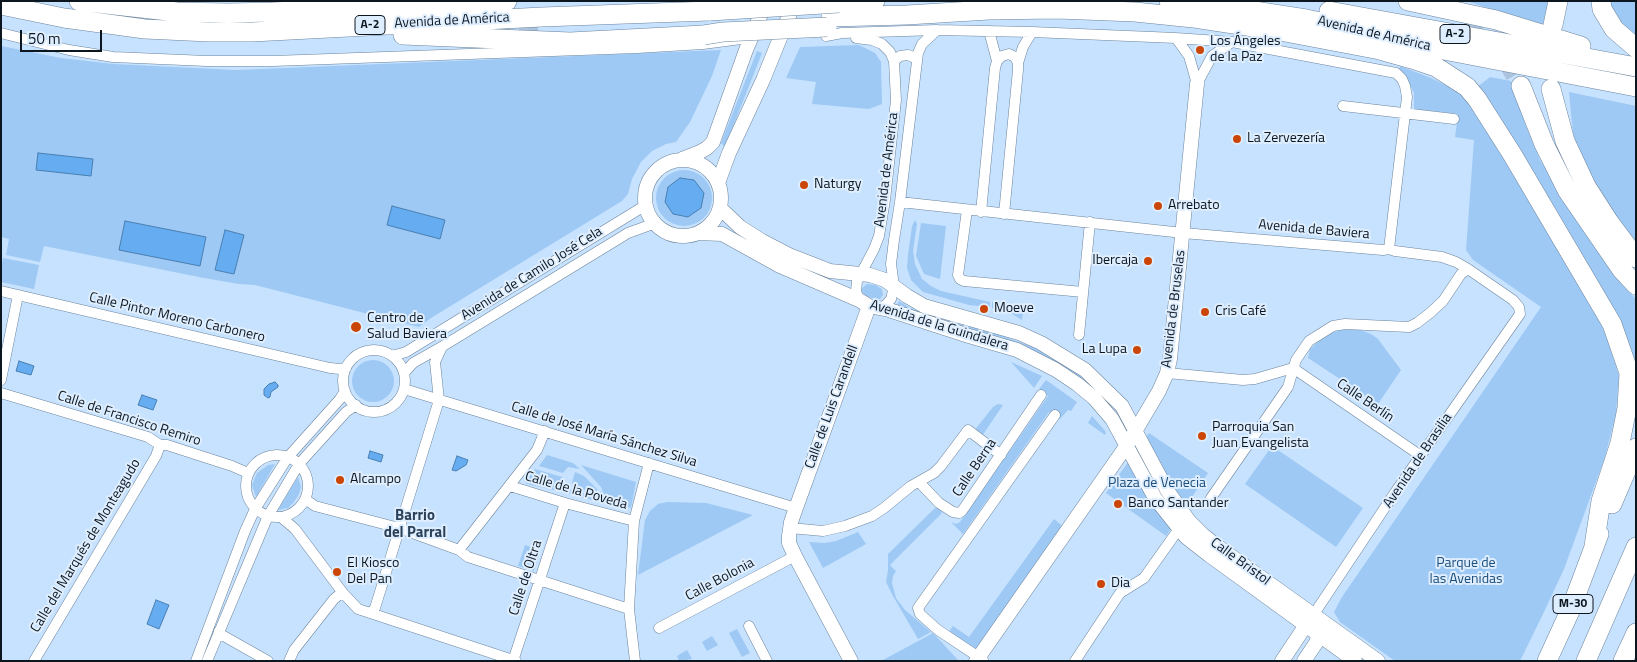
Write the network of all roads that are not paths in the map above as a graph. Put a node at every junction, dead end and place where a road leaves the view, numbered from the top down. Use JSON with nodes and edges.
{"nodes":[{"id":1,"x":79,"y":1,"type":"edge"},
{"id":2,"x":267,"y":1,"type":"edge"},
{"id":3,"x":507,"y":1,"type":"edge"},
{"id":4,"x":767,"y":1,"type":"edge"},
{"id":5,"x":795,"y":1,"type":"edge"},
{"id":6,"x":875,"y":1,"type":"edge"},
{"id":7,"x":1169,"y":1,"type":"edge"},
{"id":8,"x":1274,"y":1,"type":"edge"},
{"id":9,"x":1337,"y":1,"type":"edge"},
{"id":10,"x":1408,"y":1,"type":"edge"},
{"id":11,"x":1558,"y":1,"type":"edge"},
{"id":12,"x":1601,"y":1,"type":"edge"},
{"id":13,"x":1,"y":5,"type":"edge"},
{"id":14,"x":177,"y":12,"type":"junction"},
{"id":15,"x":1,"y":16,"type":"edge"},
{"id":16,"x":64,"y":18,"type":"junction"},
{"id":17,"x":1201,"y":19,"type":"junction"},
{"id":18,"x":831,"y":21,"type":"junction"},
{"id":19,"x":1464,"y":24,"type":"tunnel mouth"},
{"id":20,"x":1553,"y":25,"type":"dead end"},
{"id":21,"x":706,"y":28,"type":"junction"},
{"id":22,"x":289,"y":30,"type":"junction"},
{"id":23,"x":542,"y":30,"type":"tunnel mouth"},
{"id":24,"x":937,"y":30,"type":"junction"},
{"id":25,"x":989,"y":31,"type":"junction"},
{"id":26,"x":1032,"y":32,"type":"junction"},
{"id":27,"x":1,"y":33,"type":"edge"},
{"id":28,"x":1376,"y":37,"type":"junction"},
{"id":29,"x":1176,"y":38,"type":"junction"},
{"id":30,"x":1232,"y":42,"type":"junction"},
{"id":31,"x":744,"y":44,"type":"junction"},
{"id":32,"x":1636,"y":48,"type":"edge"},
{"id":33,"x":1189,"y":56,"type":"junction"},
{"id":34,"x":1212,"y":56,"type":"junction"},
{"id":35,"x":1636,"y":59,"type":"edge"},
{"id":36,"x":916,"y":60,"type":"junction"},
{"id":37,"x":894,"y":61,"type":"junction"},
{"id":38,"x":997,"y":61,"type":"junction"},
{"id":39,"x":1018,"y":63,"type":"junction"},
{"id":40,"x":1636,"y":67,"type":"edge"},
{"id":41,"x":1197,"y":84,"type":"junction"},
{"id":42,"x":1520,"y":86,"type":"tunnel mouth"},
{"id":43,"x":1631,"y":87,"type":"edge"},
{"id":44,"x":1551,"y":89,"type":"dead end"},
{"id":45,"x":1343,"y":106,"type":"dead end"},
{"id":46,"x":1405,"y":114,"type":"junction"},
{"id":47,"x":1454,"y":119,"type":"dead end"},
{"id":48,"x":681,"y":160,"type":"junction"},
{"id":49,"x":718,"y":183,"type":"junction"},
{"id":50,"x":900,"y":202,"type":"junction"},
{"id":51,"x":646,"y":205,"type":"junction"},
{"id":52,"x":720,"y":208,"type":"junction"},
{"id":53,"x":967,"y":210,"type":"junction"},
{"id":54,"x":981,"y":212,"type":"junction"},
{"id":55,"x":1004,"y":214,"type":"junction"},
{"id":56,"x":1090,"y":222,"type":"junction"},
{"id":57,"x":657,"y":225,"type":"junction"},
{"id":58,"x":698,"y":233,"type":"junction"},
{"id":59,"x":1183,"y":233,"type":"junction"},
{"id":60,"x":1389,"y":249,"type":"junction"},
{"id":61,"x":1629,"y":264,"type":"edge"},
{"id":62,"x":1468,"y":269,"type":"junction"},
{"id":63,"x":860,"y":274,"type":"junction"},
{"id":64,"x":1636,"y":285,"type":"edge"},
{"id":65,"x":894,"y":286,"type":"junction"},
{"id":66,"x":1,"y":291,"type":"edge"},
{"id":67,"x":1084,"y":292,"type":"junction"},
{"id":68,"x":18,"y":295,"type":"junction"},
{"id":69,"x":870,"y":305,"type":"junction"},
{"id":70,"x":1519,"y":307,"type":"joint"},
{"id":71,"x":1079,"y":335,"type":"dead end"},
{"id":72,"x":443,"y":346,"type":"junction"},
{"id":73,"x":392,"y":356,"type":"junction"},
{"id":74,"x":346,"y":368,"type":"junction"},
{"id":75,"x":1293,"y":368,"type":"junction"},
{"id":76,"x":404,"y":373,"type":"junction"},
{"id":77,"x":1167,"y":373,"type":"junction"},
{"id":78,"x":1,"y":380,"type":"edge"},
{"id":79,"x":404,"y":389,"type":"junction"},
{"id":80,"x":345,"y":390,"type":"junction"},
{"id":81,"x":1,"y":394,"type":"edge"},
{"id":82,"x":1041,"y":395,"type":"dead end"},
{"id":83,"x":439,"y":400,"type":"junction"},
{"id":84,"x":356,"y":405,"type":"junction"},
{"id":85,"x":1055,"y":415,"type":"dead end"},
{"id":86,"x":1136,"y":430,"type":"junction"},
{"id":87,"x":545,"y":431,"type":"junction"},
{"id":88,"x":160,"y":445,"type":"junction"},
{"id":89,"x":1127,"y":445,"type":"junction"},
{"id":90,"x":1636,"y":448,"type":"edge"},
{"id":91,"x":1001,"y":454,"type":"junction"},
{"id":92,"x":1421,"y":456,"type":"junction"},
{"id":93,"x":288,"y":457,"type":"junction"},
{"id":94,"x":649,"y":463,"type":"junction"},
{"id":95,"x":299,"y":464,"type":"junction"},
{"id":96,"x":248,"y":473,"type":"junction"},
{"id":97,"x":919,"y":482,"type":"junction"},
{"id":98,"x":510,"y":486,"type":"junction"},
{"id":99,"x":1212,"y":498,"type":"dead end"},
{"id":100,"x":305,"y":499,"type":"junction"},
{"id":101,"x":565,"y":503,"type":"junction"},
{"id":102,"x":796,"y":508,"type":"junction"},
{"id":103,"x":256,"y":509,"type":"junction"},
{"id":104,"x":268,"y":516,"type":"junction"},
{"id":105,"x":282,"y":518,"type":"junction"},
{"id":106,"x":634,"y":521,"type":"junction"},
{"id":107,"x":399,"y":528,"type":"junction"},
{"id":108,"x":790,"y":528,"type":"junction"},
{"id":109,"x":1181,"y":530,"type":"junction"},
{"id":110,"x":1594,"y":546,"type":"junction"},
{"id":111,"x":1636,"y":547,"type":"edge"},
{"id":112,"x":459,"y":550,"type":"junction"},
{"id":113,"x":795,"y":556,"type":"junction"},
{"id":114,"x":540,"y":580,"type":"junction"},
{"id":115,"x":343,"y":593,"type":"junction"},
{"id":116,"x":629,"y":609,"type":"junction"},
{"id":117,"x":371,"y":613,"type":"junction"},
{"id":118,"x":1310,"y":620,"type":"junction"},
{"id":119,"x":749,"y":626,"type":"dead end"},
{"id":120,"x":659,"y":628,"type":"dead end"},
{"id":121,"x":219,"y":631,"type":"junction"},
{"id":122,"x":1636,"y":633,"type":"edge"},
{"id":123,"x":1319,"y":634,"type":"junction"},
{"id":124,"x":514,"y":660,"type":"edge"},
{"id":125,"x":979,"y":660,"type":"edge"},
{"id":126,"x":34,"y":661,"type":"edge"},
{"id":127,"x":196,"y":661,"type":"edge"},
{"id":128,"x":207,"y":661,"type":"edge"},
{"id":129,"x":268,"y":661,"type":"edge"},
{"id":130,"x":289,"y":661,"type":"edge"},
{"id":131,"x":635,"y":661,"type":"edge"},
{"id":132,"x":767,"y":661,"type":"edge"},
{"id":133,"x":850,"y":661,"type":"edge"},
{"id":134,"x":1075,"y":661,"type":"edge"},
{"id":135,"x":1282,"y":661,"type":"edge"},
{"id":136,"x":1304,"y":661,"type":"edge"},
{"id":137,"x":1355,"y":661,"type":"edge"},
{"id":138,"x":1378,"y":661,"type":"edge"},
{"id":139,"x":1547,"y":661,"type":"edge"},
{"id":140,"x":1586,"y":661,"type":"edge"},
{"id":141,"x":1623,"y":661,"type":"edge"}],
"edges":[{"from":1,"to":14,"type":"highway","name":"Avenida de América","number":"A-2"},
{"from":2,"to":14,"type":"highway"},
{"from":3,"to":14,"type":"highway","name":"Avenida de América","number":"A-2"},
{"from":4,"to":31,"type":"street"},
{"from":5,"to":49,"type":"street"},
{"from":6,"to":18,"type":"highway","name":"Avenida de América","number":"A-2"},
{"from":7,"to":28,"type":"highway","name":"Avenida de América","number":"A-2"},
{"from":8,"to":40,"type":"highway","name":"Avenida de América","number":"A-2"},
{"from":9,"to":19,"type":"highway"},
{"from":10,"to":35,"type":"highway"},
{"from":11,"to":20,"type":"highway"},
{"from":12,"to":32,"type":"highway"},
{"from":13,"to":16,"type":"highway","name":"Avenida de América","number":"A-2"},
{"from":15,"to":16,"type":"highway"},
{"from":16,"to":22,"type":"highway","name":"Avenida de América","number":"A-2"},
{"from":17,"to":18,"type":"highway"},
{"from":17,"to":28,"type":"highway"},
{"from":17,"to":110,"type":"highway"},
{"from":18,"to":21,"type":"highway","name":"Avenida de América","number":"A-2","bridge":true},
{"from":18,"to":21,"type":"highway","bridge":true},
{"from":18,"to":24,"type":"street"},
{"from":18,"to":37,"type":"street"},
{"from":21,"to":22,"type":"highway","name":"Avenida de América","number":"A-2"},
{"from":21,"to":22,"type":"highway"},
{"from":21,"to":23,"type":"highway"},
{"from":21,"to":27,"type":"street","name":"Avenida de América"},
{"from":21,"to":31,"type":"street","bridge":true},
{"from":24,"to":25,"type":"street"},
{"from":24,"to":36,"type":"street","name":"Avenida de América"},
{"from":25,"to":26,"type":"street"},
{"from":25,"to":38,"type":"street"},
{"from":26,"to":29,"type":"street"},
{"from":26,"to":39,"type":"street"},
{"from":28,"to":43,"type":"highway","name":"Avenida de América","number":"A-2"},
{"from":29,"to":30,"type":"street"},
{"from":29,"to":33,"type":"street","name":"Avenida de Bruselas"},
{"from":30,"to":34,"type":"street","name":"Avenida de Bruselas"},
{"from":30,"to":46,"type":"street"},
{"from":31,"to":48,"type":"street"},
{"from":33,"to":34,"type":"street"},
{"from":33,"to":41,"type":"street","name":"Avenida de Bruselas"},
{"from":34,"to":41,"type":"street","name":"Avenida de Bruselas"},
{"from":36,"to":37,"type":"street"},
{"from":36,"to":50,"type":"street","name":"Avenida de América"},
{"from":37,"to":63,"type":"street","name":"Avenida de América"},
{"from":38,"to":39,"type":"street"},
{"from":38,"to":54,"type":"street"},
{"from":39,"to":55,"type":"street"},
{"from":41,"to":59,"type":"street","name":"Avenida de Bruselas"},
{"from":42,"to":61,"type":"highway"},
{"from":44,"to":61,"type":"highway"},
{"from":45,"to":46,"type":"street"},
{"from":46,"to":47,"type":"street"},
{"from":46,"to":60,"type":"street"},
{"from":48,"to":49,"type":"street"},
{"from":48,"to":51,"type":"street"},
{"from":49,"to":52,"type":"street"},
{"from":50,"to":53,"type":"street","name":"Avenida de Baviera"},
{"from":50,"to":65,"type":"street","name":"Avenida de América"},
{"from":51,"to":57,"type":"street"},
{"from":51,"to":73,"type":"street","name":"Avenida de Camilo José Cela"},
{"from":52,"to":58,"type":"street"},
{"from":52,"to":63,"type":"street","name":"Avenida de la Guindalera"},
{"from":53,"to":54,"type":"street","name":"Avenida de Baviera"},
{"from":53,"to":67,"type":"street"},
{"from":54,"to":55,"type":"street","name":"Avenida de Baviera"},
{"from":55,"to":56,"type":"street","name":"Avenida de Baviera"},
{"from":56,"to":59,"type":"street","name":"Avenida de Baviera"},
{"from":56,"to":67,"type":"street"},
{"from":57,"to":58,"type":"street"},
{"from":57,"to":72,"type":"street","name":"Avenida de Camilo José Cela"},
{"from":58,"to":69,"type":"street","name":"Avenida de la Guindalera"},
{"from":59,"to":60,"type":"street","name":"Avenida de Baviera"},
{"from":59,"to":77,"type":"street","name":"Avenida de Bruselas"},
{"from":60,"to":62,"type":"street","name":"Avenida de Baviera"},
{"from":61,"to":64,"type":"highway"},
{"from":62,"to":70,"type":"street","name":"Avenida de Baviera"},
{"from":62,"to":75,"type":"street"},
{"from":63,"to":65,"type":"street","name":"Avenida de la Guindalera"},
{"from":63,"to":69,"type":"street","name":"Avenida de América"},
{"from":65,"to":69,"type":"street"},
{"from":65,"to":86,"type":"street","name":"Avenida de la Guindalera"},
{"from":66,"to":68,"type":"street","name":"Calle Pintor Moreno Carbonero"},
{"from":67,"to":71,"type":"street"},
{"from":68,"to":74,"type":"street","name":"Calle Pintor Moreno Carbonero"},
{"from":68,"to":78,"type":"street"},
{"from":69,"to":89,"type":"street","name":"Avenida de la Guindalera"},
{"from":69,"to":102,"type":"street","name":"Calle de Luis Carandell"},
{"from":70,"to":92,"type":"street","name":"Avenida de Brasilia"},
{"from":72,"to":76,"type":"street","name":"Avenida de Camilo José Cela"},
{"from":72,"to":83,"type":"street"},
{"from":73,"to":74,"type":"street"},
{"from":73,"to":76,"type":"street"},
{"from":74,"to":80,"type":"street"},
{"from":75,"to":77,"type":"street"},
{"from":75,"to":92,"type":"street","name":"Calle Berlín"},
{"from":75,"to":99,"type":"street"},
{"from":76,"to":79,"type":"street"},
{"from":77,"to":86,"type":"street","name":"Avenida de Bruselas"},
{"from":79,"to":83,"type":"street","name":"Calle de José María Sánchez Silva"},
{"from":79,"to":84,"type":"street"},
{"from":80,"to":84,"type":"street"},
{"from":80,"to":93,"type":"street"},
{"from":81,"to":88,"type":"street","name":"Calle de Francisco Remiro"},
{"from":82,"to":91,"type":"street","name":"Calle Berna"},
{"from":83,"to":87,"type":"street","name":"Calle de José María Sánchez Silva"},
{"from":83,"to":107,"type":"street"},
{"from":84,"to":95,"type":"street"},
{"from":85,"to":125,"type":"street","name":"Avenida de Bruselas"},
{"from":86,"to":89,"type":"street","name":"Avenida de Bruselas"},
{"from":86,"to":118,"type":"street","name":"Calle Bristol"},
{"from":87,"to":94,"type":"street","name":"Calle de José María Sánchez Silva"},
{"from":87,"to":98,"type":"street"},
{"from":88,"to":96,"type":"street","name":"Calle de Francisco Remiro"},
{"from":88,"to":126,"type":"street","name":"Calle del Marqués de Monteagudo"},
{"from":89,"to":109,"type":"street","name":"Calle Bristol"},
{"from":89,"to":125,"type":"street","name":"Avenida de Bruselas"},
{"from":90,"to":110,"type":"highway","number":"M-30"},
{"from":91,"to":97,"type":"street"},
{"from":91,"to":97,"type":"street","name":"Calle Berna"},
{"from":92,"to":118,"type":"street","name":"Avenida de Brasilia"},
{"from":93,"to":95,"type":"street"},
{"from":93,"to":96,"type":"street"},
{"from":93,"to":103,"type":"street"},
{"from":94,"to":102,"type":"street","name":"Calle de José María Sánchez Silva"},
{"from":94,"to":106,"type":"street"},
{"from":95,"to":100,"type":"street"},
{"from":95,"to":104,"type":"street"},
{"from":96,"to":103,"type":"street"},
{"from":97,"to":108,"type":"street"},
{"from":98,"to":101,"type":"street","name":"Calle de la Poveda"},
{"from":98,"to":112,"type":"street"},
{"from":100,"to":105,"type":"street"},
{"from":100,"to":107,"type":"street"},
{"from":101,"to":106,"type":"street","name":"Calle de la Poveda"},
{"from":101,"to":114,"type":"street","name":"Calle de Oltra"},
{"from":102,"to":108,"type":"street","name":"Calle de Luis Carandell"},
{"from":103,"to":104,"type":"street"},
{"from":103,"to":127,"type":"street"},
{"from":104,"to":105,"type":"street"},
{"from":104,"to":121,"type":"street"},
{"from":105,"to":115,"type":"street"},
{"from":106,"to":116,"type":"street"},
{"from":107,"to":112,"type":"street"},
{"from":107,"to":117,"type":"street"},
{"from":108,"to":113,"type":"street"},
{"from":109,"to":118,"type":"street","name":"Calle Bristol"},
{"from":109,"to":134,"type":"street"},
{"from":110,"to":139,"type":"highway","number":"M-30"},
{"from":111,"to":140,"type":"highway","number":"M-30"},
{"from":112,"to":114,"type":"street"},
{"from":113,"to":120,"type":"street","name":"Calle Bolonia"},
{"from":113,"to":133,"type":"street"},
{"from":114,"to":116,"type":"street"},
{"from":114,"to":124,"type":"street","name":"Calle de Oltra"},
{"from":115,"to":117,"type":"street"},
{"from":115,"to":130,"type":"street"},
{"from":116,"to":131,"type":"street"},
{"from":117,"to":124,"type":"street"},
{"from":118,"to":123,"type":"street"},
{"from":118,"to":135,"type":"street","name":"Avenida de Brasilia"},
{"from":118,"to":138,"type":"street","name":"Calle Bristol"},
{"from":119,"to":132,"type":"street"},
{"from":121,"to":128,"type":"street"},
{"from":121,"to":129,"type":"street"},
{"from":122,"to":141,"type":"highway"},
{"from":123,"to":136,"type":"street"},
{"from":123,"to":137,"type":"street"}]}
